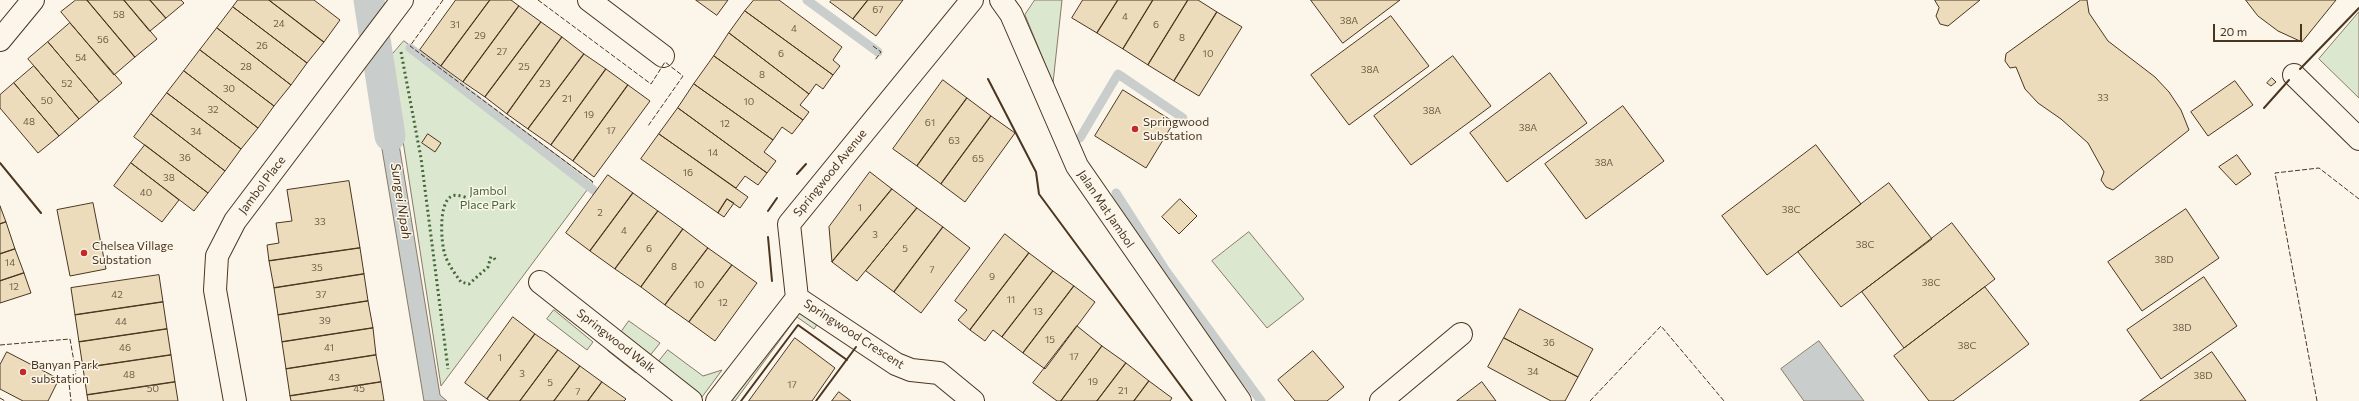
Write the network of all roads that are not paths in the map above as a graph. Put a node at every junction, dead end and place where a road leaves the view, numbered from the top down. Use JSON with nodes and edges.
{"nodes":[{"id":1,"x":33,"y":0,"type":"edge"},
{"id":2,"x":589,"y":0,"type":"edge"},
{"id":3,"x":972,"y":0,"type":"edge"},
{"id":4,"x":1011,"y":5,"type":"edge"},
{"id":5,"x":396,"y":8,"type":"edge"},
{"id":6,"x":0,"y":40,"type":"edge"},
{"id":7,"x":663,"y":56,"type":"dead end"},
{"id":8,"x":2294,"y":75,"type":"dead end"},
{"id":9,"x":2359,"y":139,"type":"edge"},
{"id":10,"x":540,"y":282,"type":"dead end"},
{"id":11,"x":797,"y":298,"type":"junction"},
{"id":12,"x":1461,"y":334,"type":"dead end"},
{"id":13,"x":235,"y":401,"type":"edge"},
{"id":14,"x":691,"y":401,"type":"edge"},
{"id":15,"x":716,"y":401,"type":"edge"},
{"id":16,"x":973,"y":401,"type":"edge"},
{"id":17,"x":1240,"y":401,"type":"edge"},
{"id":18,"x":1381,"y":401,"type":"edge"}],
"edges":[{"from":1,"to":6,"type":"street"},
{"from":2,"to":7,"type":"street"},
{"from":3,"to":11,"type":"street","name":"Springwood Avenue"},
{"from":4,"to":17,"type":"street","name":"Jalan Mat Jambol"},
{"from":5,"to":13,"type":"street","name":"Jambol Place"},
{"from":8,"to":9,"type":"street"},
{"from":10,"to":14,"type":"street","name":"Springwood Walk"},
{"from":11,"to":15,"type":"street"},
{"from":11,"to":16,"type":"street","name":"Springwood Crescent"},
{"from":12,"to":18,"type":"street"}]}
